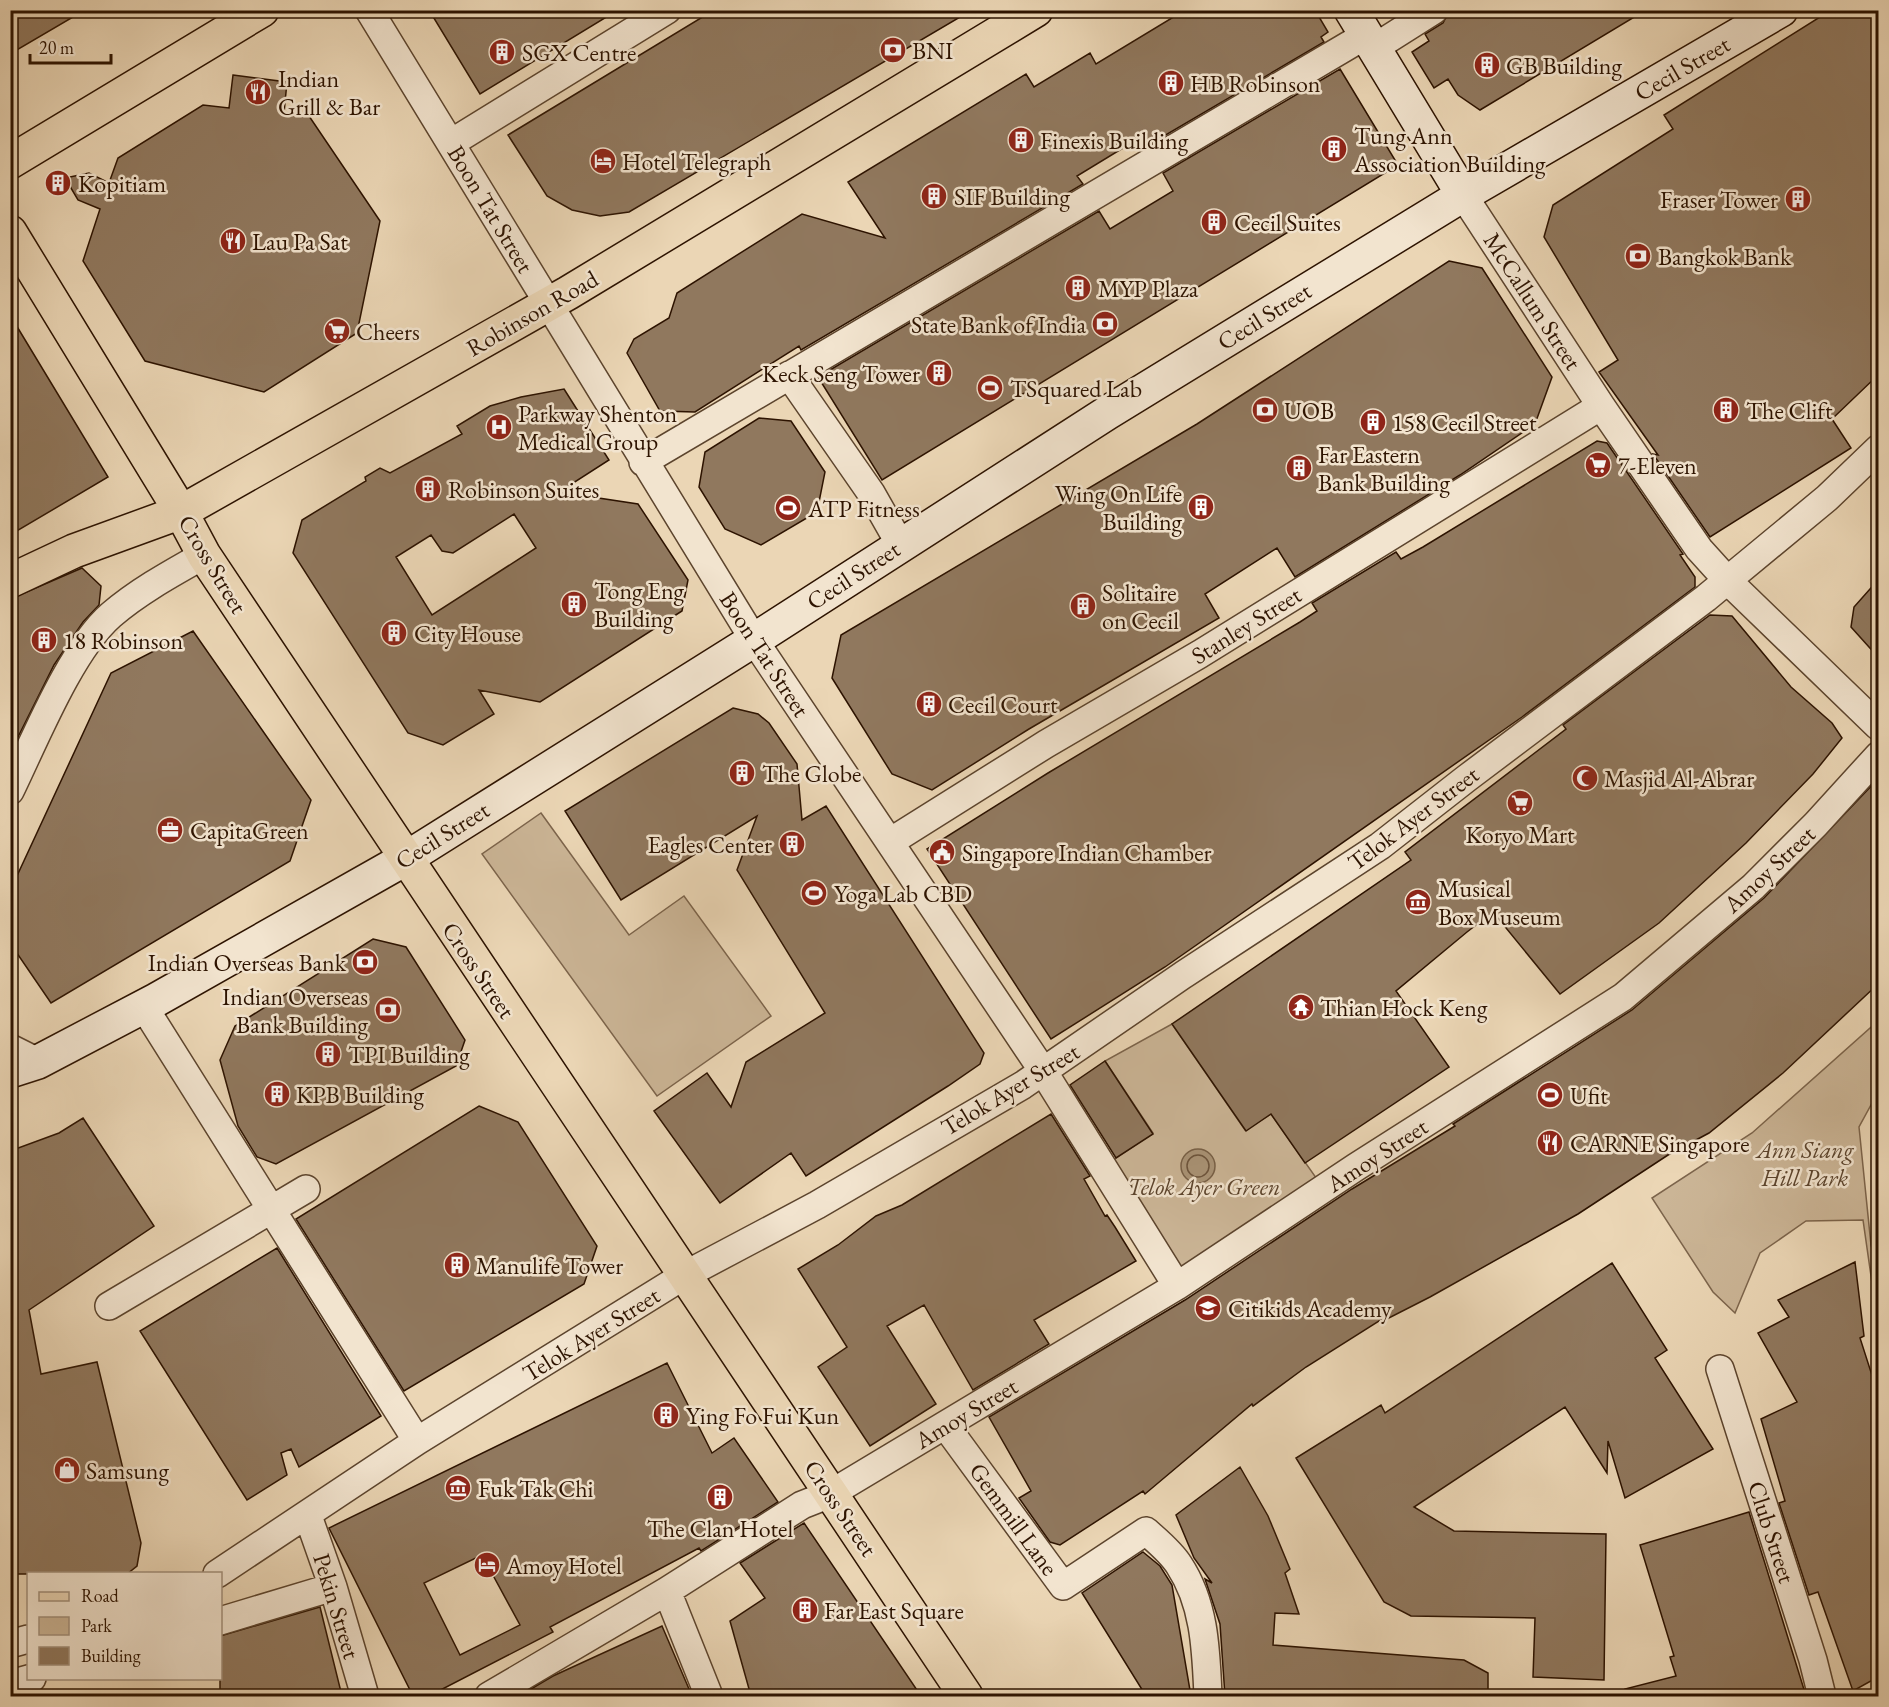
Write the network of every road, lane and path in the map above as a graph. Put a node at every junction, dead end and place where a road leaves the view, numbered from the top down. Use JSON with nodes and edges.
{"nodes":[{"id":1,"x":262,"y":10,"type":"edge"},
{"id":2,"x":369,"y":10,"type":"edge"},
{"id":3,"x":667,"y":10,"type":"edge"},
{"id":4,"x":1036,"y":10,"type":"edge"},
{"id":5,"x":1434,"y":10,"type":"edge"},
{"id":6,"x":1781,"y":10,"type":"edge"},
{"id":7,"x":1364,"y":31,"type":"edge"},
{"id":8,"x":451,"y":143,"type":"junction"},
{"id":9,"x":10,"y":162,"type":"edge"},
{"id":10,"x":1463,"y":195,"type":"junction"},
{"id":11,"x":10,"y":232,"type":"edge"},
{"id":12,"x":548,"y":304,"type":"junction"},
{"id":13,"x":789,"y":375,"type":"junction"},
{"id":14,"x":1601,"y":406,"type":"junction"},
{"id":15,"x":1878,"y":449,"type":"edge"},
{"id":16,"x":643,"y":462,"type":"junction"},
{"id":17,"x":181,"y":512,"type":"junction"},
{"id":18,"x":900,"y":544,"type":"junction"},
{"id":19,"x":204,"y":555,"type":"junction"},
{"id":20,"x":10,"y":581,"type":"edge"},
{"id":21,"x":1736,"y":588,"type":"junction"},
{"id":22,"x":754,"y":640,"type":"junction"},
{"id":23,"x":1878,"y":726,"type":"edge"},
{"id":24,"x":1878,"y":756,"type":"edge"},
{"id":25,"x":10,"y":791,"type":"edge"},
{"id":26,"x":890,"y":842,"type":"junction"},
{"id":27,"x":405,"y":859,"type":"junction"},
{"id":28,"x":144,"y":1007,"type":"junction"},
{"id":29,"x":20,"y":1060,"type":"edge"},
{"id":30,"x":1043,"y":1071,"type":"junction"},
{"id":31,"x":306,"y":1189,"type":"dead end"},
{"id":32,"x":272,"y":1210,"type":"junction"},
{"id":33,"x":685,"y":1275,"type":"junction"},
{"id":34,"x":1178,"y":1286,"type":"junction"},
{"id":35,"x":109,"y":1306,"type":"dead end"},
{"id":36,"x":1720,"y":1369,"type":"dead end"},
{"id":37,"x":945,"y":1425,"type":"junction"},
{"id":38,"x":417,"y":1441,"type":"junction"},
{"id":39,"x":830,"y":1494,"type":"junction"},
{"id":40,"x":308,"y":1516,"type":"junction"},
{"id":41,"x":220,"y":1572,"type":"edge"},
{"id":42,"x":333,"y":1587,"type":"junction"},
{"id":43,"x":667,"y":1591,"type":"junction"},
{"id":44,"x":222,"y":1620,"type":"edge"},
{"id":45,"x":27,"y":1639,"type":"edge"},
{"id":46,"x":10,"y":1644,"type":"edge"},
{"id":47,"x":27,"y":1679,"type":"edge"},
{"id":48,"x":10,"y":1684,"type":"edge"},
{"id":49,"x":365,"y":1696,"type":"edge"},
{"id":50,"x":489,"y":1696,"type":"edge"},
{"id":51,"x":709,"y":1696,"type":"edge"},
{"id":52,"x":966,"y":1696,"type":"edge"},
{"id":53,"x":1209,"y":1696,"type":"edge"},
{"id":54,"x":1822,"y":1696,"type":"edge"}],
"edges":[{"from":1,"to":9,"type":"main road"},
{"from":2,"to":8,"type":"street","name":"Boon Tat Street"},
{"from":3,"to":8,"type":"street"},
{"from":4,"to":12,"type":"main road","name":"Robinson Road"},
{"from":5,"to":7,"type":"street"},
{"from":6,"to":10,"type":"main road","name":"Cecil Street"},
{"from":7,"to":10,"type":"main road","name":"McCallum Street"},
{"from":7,"to":13,"type":"street"},
{"from":8,"to":12,"type":"street","name":"Boon Tat Street"},
{"from":10,"to":14,"type":"street","name":"McCallum Street"},
{"from":10,"to":18,"type":"main road","name":"Cecil Street"},
{"from":11,"to":17,"type":"main road","name":"Cross Street"},
{"from":12,"to":16,"type":"street","name":"Boon Tat Street"},
{"from":12,"to":17,"type":"main road","name":"Robinson Road"},
{"from":13,"to":16,"type":"street"},
{"from":13,"to":18,"type":"street"},
{"from":14,"to":21,"type":"street","name":"McCallum Street"},
{"from":14,"to":26,"type":"street","name":"Stanley Street"},
{"from":15,"to":21,"type":"street","name":"Telok Ayer Street"},
{"from":16,"to":22,"type":"street","name":"Boon Tat Street"},
{"from":17,"to":19,"type":"main road","name":"Cross Street"},
{"from":17,"to":20,"type":"main road","name":"Robinson Road"},
{"from":18,"to":22,"type":"main road","name":"Cecil Street"},
{"from":19,"to":25,"type":"street"},
{"from":19,"to":27,"type":"main road","name":"Cross Street"},
{"from":21,"to":23,"type":"street"},
{"from":21,"to":30,"type":"street","name":"Telok Ayer Street"},
{"from":22,"to":26,"type":"street","name":"Boon Tat Street"},
{"from":22,"to":27,"type":"main road","name":"Cecil Street"},
{"from":24,"to":34,"type":"street","name":"Amoy Street"},
{"from":26,"to":30,"type":"street","name":"Boon Tat Street"},
{"from":27,"to":28,"type":"main road","name":"Cecil Street"},
{"from":27,"to":33,"type":"main road","name":"Cross Street"},
{"from":28,"to":29,"type":"main road","name":"Cecil Street"},
{"from":28,"to":32,"type":"street"},
{"from":30,"to":33,"type":"street","name":"Telok Ayer Street"},
{"from":30,"to":34,"type":"street","name":"Boon Tat Street"},
{"from":31,"to":32,"type":"street"},
{"from":32,"to":35,"type":"street"},
{"from":32,"to":38,"type":"street"},
{"from":33,"to":38,"type":"street","name":"Telok Ayer Street"},
{"from":33,"to":39,"type":"main road","name":"Cross Street"},
{"from":34,"to":37,"type":"street","name":"Amoy Street"},
{"from":36,"to":54,"type":"street","name":"Club Street"},
{"from":37,"to":39,"type":"street","name":"Amoy Street"},
{"from":37,"to":53,"type":"street","name":"Gemmill Lane"},
{"from":38,"to":40,"type":"street","name":"Telok Ayer Street"},
{"from":39,"to":43,"type":"street","name":"Amoy Street"},
{"from":39,"to":52,"type":"main road","name":"Cross Street"},
{"from":40,"to":41,"type":"street","name":"Telok Ayer Street"},
{"from":40,"to":42,"type":"street","name":"Pekin Street"},
{"from":42,"to":44,"type":"street"},
{"from":42,"to":49,"type":"street","name":"Pekin Street"},
{"from":43,"to":50,"type":"street"},
{"from":43,"to":51,"type":"street"},
{"from":45,"to":46,"type":"street"},
{"from":47,"to":48,"type":"street"}]}
